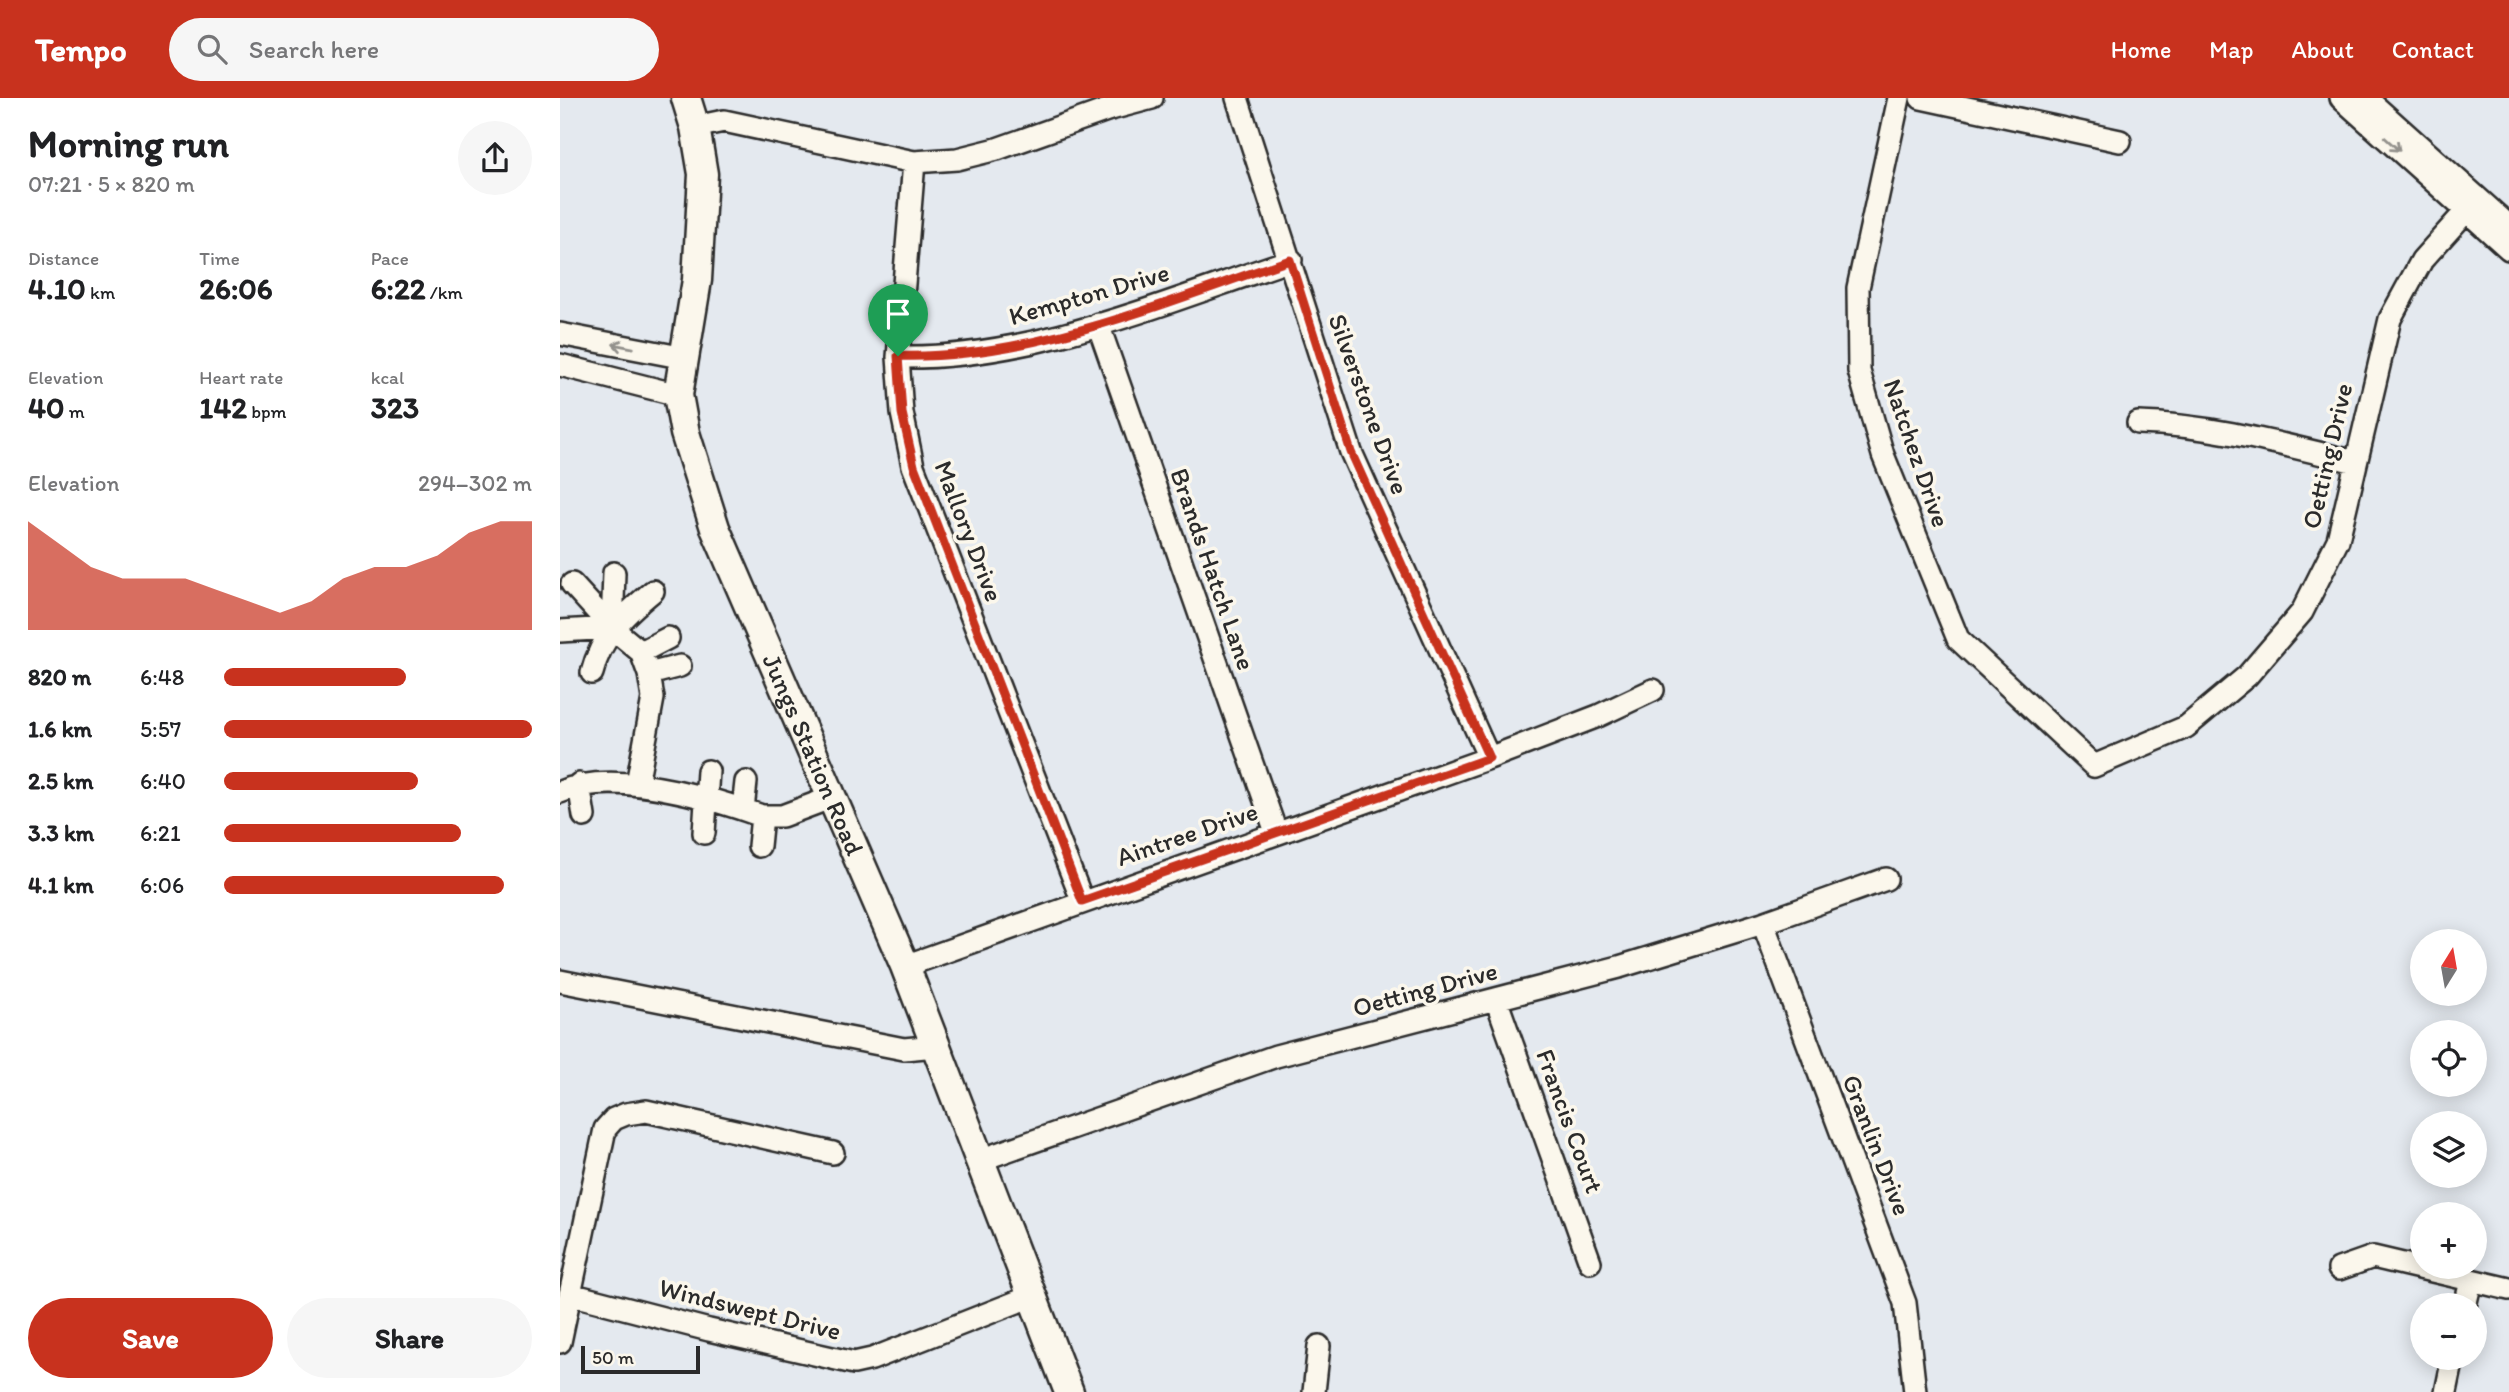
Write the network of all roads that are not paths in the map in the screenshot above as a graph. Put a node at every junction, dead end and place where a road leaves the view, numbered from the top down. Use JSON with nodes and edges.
{"nodes":[{"id":1,"x":686,"y":98,"type":"edge"},
{"id":2,"x":1152,"y":98,"type":"edge"},
{"id":3,"x":1237,"y":98,"type":"edge"},
{"id":4,"x":1899,"y":98,"type":"edge"},
{"id":5,"x":1921,"y":98,"type":"edge"},
{"id":6,"x":2342,"y":98,"type":"edge"},
{"id":7,"x":2366,"y":98,"type":"edge"},
{"id":8,"x":695,"y":127,"type":"junction"},
{"id":9,"x":2120,"y":141,"type":"dead end"},
{"id":10,"x":914,"y":162,"type":"junction"},
{"id":11,"x":2471,"y":205,"type":"junction"},
{"id":12,"x":2509,"y":226,"type":"edge"},
{"id":13,"x":2509,"y":249,"type":"edge"},
{"id":14,"x":1290,"y":260,"type":"junction"},
{"id":15,"x":1098,"y":324,"type":"junction"},
{"id":16,"x":560,"y":334,"type":"edge"},
{"id":17,"x":898,"y":356,"type":"junction"},
{"id":18,"x":685,"y":358,"type":"junction"},
{"id":19,"x":560,"y":365,"type":"edge"},
{"id":20,"x":678,"y":395,"type":"junction"},
{"id":21,"x":2138,"y":423,"type":"dead end"},
{"id":22,"x":2356,"y":462,"type":"junction"},
{"id":23,"x":614,"y":573,"type":"dead end"},
{"id":24,"x":572,"y":584,"type":"dead end"},
{"id":25,"x":653,"y":591,"type":"dead end"},
{"id":26,"x":612,"y":628,"type":"junction"},
{"id":27,"x":560,"y":631,"type":"edge"},
{"id":28,"x":668,"y":638,"type":"dead end"},
{"id":29,"x":641,"y":652,"type":"junction"},
{"id":30,"x":680,"y":666,"type":"dead end"},
{"id":31,"x":592,"y":673,"type":"dead end"},
{"id":32,"x":649,"y":674,"type":"junction"},
{"id":33,"x":1653,"y":690,"type":"dead end"},
{"id":34,"x":1489,"y":758,"type":"junction"},
{"id":35,"x":2094,"y":766,"type":"joint"},
{"id":36,"x":708,"y":771,"type":"dead end"},
{"id":37,"x":746,"y":782,"type":"dead end"},
{"id":38,"x":637,"y":784,"type":"junction"},
{"id":39,"x":570,"y":788,"type":"edge"},
{"id":40,"x":830,"y":798,"type":"junction"},
{"id":41,"x":706,"y":800,"type":"junction"},
{"id":42,"x":752,"y":813,"type":"junction"},
{"id":43,"x":584,"y":816,"type":"dead end"},
{"id":44,"x":1276,"y":832,"type":"junction"},
{"id":45,"x":704,"y":833,"type":"dead end"},
{"id":46,"x":759,"y":846,"type":"dead end"},
{"id":47,"x":1886,"y":878,"type":"dead end"},
{"id":48,"x":1082,"y":901,"type":"junction"},
{"id":49,"x":1763,"y":923,"type":"junction"},
{"id":50,"x":905,"y":966,"type":"junction"},
{"id":51,"x":560,"y":981,"type":"edge"},
{"id":52,"x":1496,"y":999,"type":"junction"},
{"id":53,"x":936,"y":1046,"type":"junction"},
{"id":54,"x":833,"y":1153,"type":"dead end"},
{"id":55,"x":980,"y":1160,"type":"junction"},
{"id":56,"x":1590,"y":1262,"type":"dead end"},
{"id":57,"x":2339,"y":1269,"type":"dead end"},
{"id":58,"x":2471,"y":1280,"type":"junction"},
{"id":59,"x":2509,"y":1289,"type":"edge"},
{"id":60,"x":2468,"y":1293,"type":"edge"},
{"id":61,"x":570,"y":1294,"type":"junction"},
{"id":62,"x":1032,"y":1296,"type":"junction"},
{"id":63,"x":560,"y":1342,"type":"edge"},
{"id":64,"x":1319,"y":1346,"type":"dead end"},
{"id":65,"x":2451,"y":1370,"type":"edge"},
{"id":66,"x":1069,"y":1392,"type":"edge"},
{"id":67,"x":1314,"y":1392,"type":"edge"},
{"id":68,"x":1914,"y":1392,"type":"edge"},
{"id":69,"x":2446,"y":1392,"type":"edge"}],
"edges":[{"from":1,"to":8,"type":"main road","name":"Jungs Station Road"},
{"from":2,"to":10,"type":"street"},
{"from":3,"to":14,"type":"street","name":"Silverstone Drive"},
{"from":4,"to":35,"type":"street","name":"Natchez Drive"},
{"from":5,"to":9,"type":"street"},
{"from":6,"to":11,"type":"street","one_way":true},
{"from":7,"to":11,"type":"street"},
{"from":8,"to":10,"type":"street"},
{"from":8,"to":18,"type":"main road","name":"Jungs Station Road"},
{"from":10,"to":17,"type":"street","name":"Mallory Drive"},
{"from":11,"to":12,"type":"street"},
{"from":11,"to":13,"type":"street"},
{"from":11,"to":22,"type":"street","name":"Oetting Drive"},
{"from":14,"to":15,"type":"street","name":"Kempton Drive"},
{"from":14,"to":34,"type":"street","name":"Silverstone Drive"},
{"from":15,"to":17,"type":"street","name":"Kempton Drive"},
{"from":15,"to":44,"type":"street","name":"Brands Hatch Lane"},
{"from":18,"to":16,"type":"street","one_way":true},
{"from":17,"to":48,"type":"street","name":"Mallory Drive"},
{"from":18,"to":20,"type":"main road","name":"Jungs Station Road"},
{"from":19,"to":20,"type":"street"},
{"from":20,"to":40,"type":"main road","name":"Jungs Station Road"},
{"from":21,"to":22,"type":"street"},
{"from":22,"to":35,"type":"street","name":"Oetting Drive"},
{"from":23,"to":26,"type":"street"},
{"from":24,"to":26,"type":"street"},
{"from":25,"to":26,"type":"street"},
{"from":26,"to":27,"type":"street"},
{"from":26,"to":29,"type":"street"},
{"from":26,"to":31,"type":"street"},
{"from":28,"to":29,"type":"street"},
{"from":29,"to":32,"type":"street"},
{"from":30,"to":32,"type":"street"},
{"from":32,"to":38,"type":"street"},
{"from":33,"to":34,"type":"street","name":"Aintree Drive"},
{"from":34,"to":44,"type":"street","name":"Aintree Drive"},
{"from":36,"to":41,"type":"street"},
{"from":37,"to":42,"type":"street"},
{"from":38,"to":39,"type":"street"},
{"from":38,"to":41,"type":"street"},
{"from":39,"to":43,"type":"street"},
{"from":40,"to":42,"type":"street"},
{"from":40,"to":50,"type":"main road","name":"Jungs Station Road"},
{"from":41,"to":42,"type":"street"},
{"from":41,"to":45,"type":"street"},
{"from":42,"to":46,"type":"street"},
{"from":44,"to":48,"type":"street","name":"Aintree Drive"},
{"from":47,"to":49,"type":"street","name":"Oetting Drive"},
{"from":48,"to":50,"type":"street","name":"Aintree Drive"},
{"from":49,"to":52,"type":"street","name":"Oetting Drive"},
{"from":49,"to":68,"type":"street","name":"Granlin Drive"},
{"from":50,"to":53,"type":"main road","name":"Jungs Station Road"},
{"from":51,"to":53,"type":"street"},
{"from":52,"to":55,"type":"street","name":"Oetting Drive"},
{"from":52,"to":56,"type":"street","name":"Francis Court"},
{"from":53,"to":55,"type":"main road","name":"Jungs Station Road"},
{"from":54,"to":61,"type":"street"},
{"from":55,"to":62,"type":"main road","name":"Jungs Station Road"},
{"from":57,"to":58,"type":"street"},
{"from":58,"to":59,"type":"street"},
{"from":58,"to":60,"type":"street"},
{"from":61,"to":62,"type":"street","name":"Windswept Drive"},
{"from":61,"to":63,"type":"street"},
{"from":62,"to":66,"type":"main road","name":"Jungs Station Road"},
{"from":64,"to":67,"type":"street"},
{"from":65,"to":69,"type":"street"}]}
